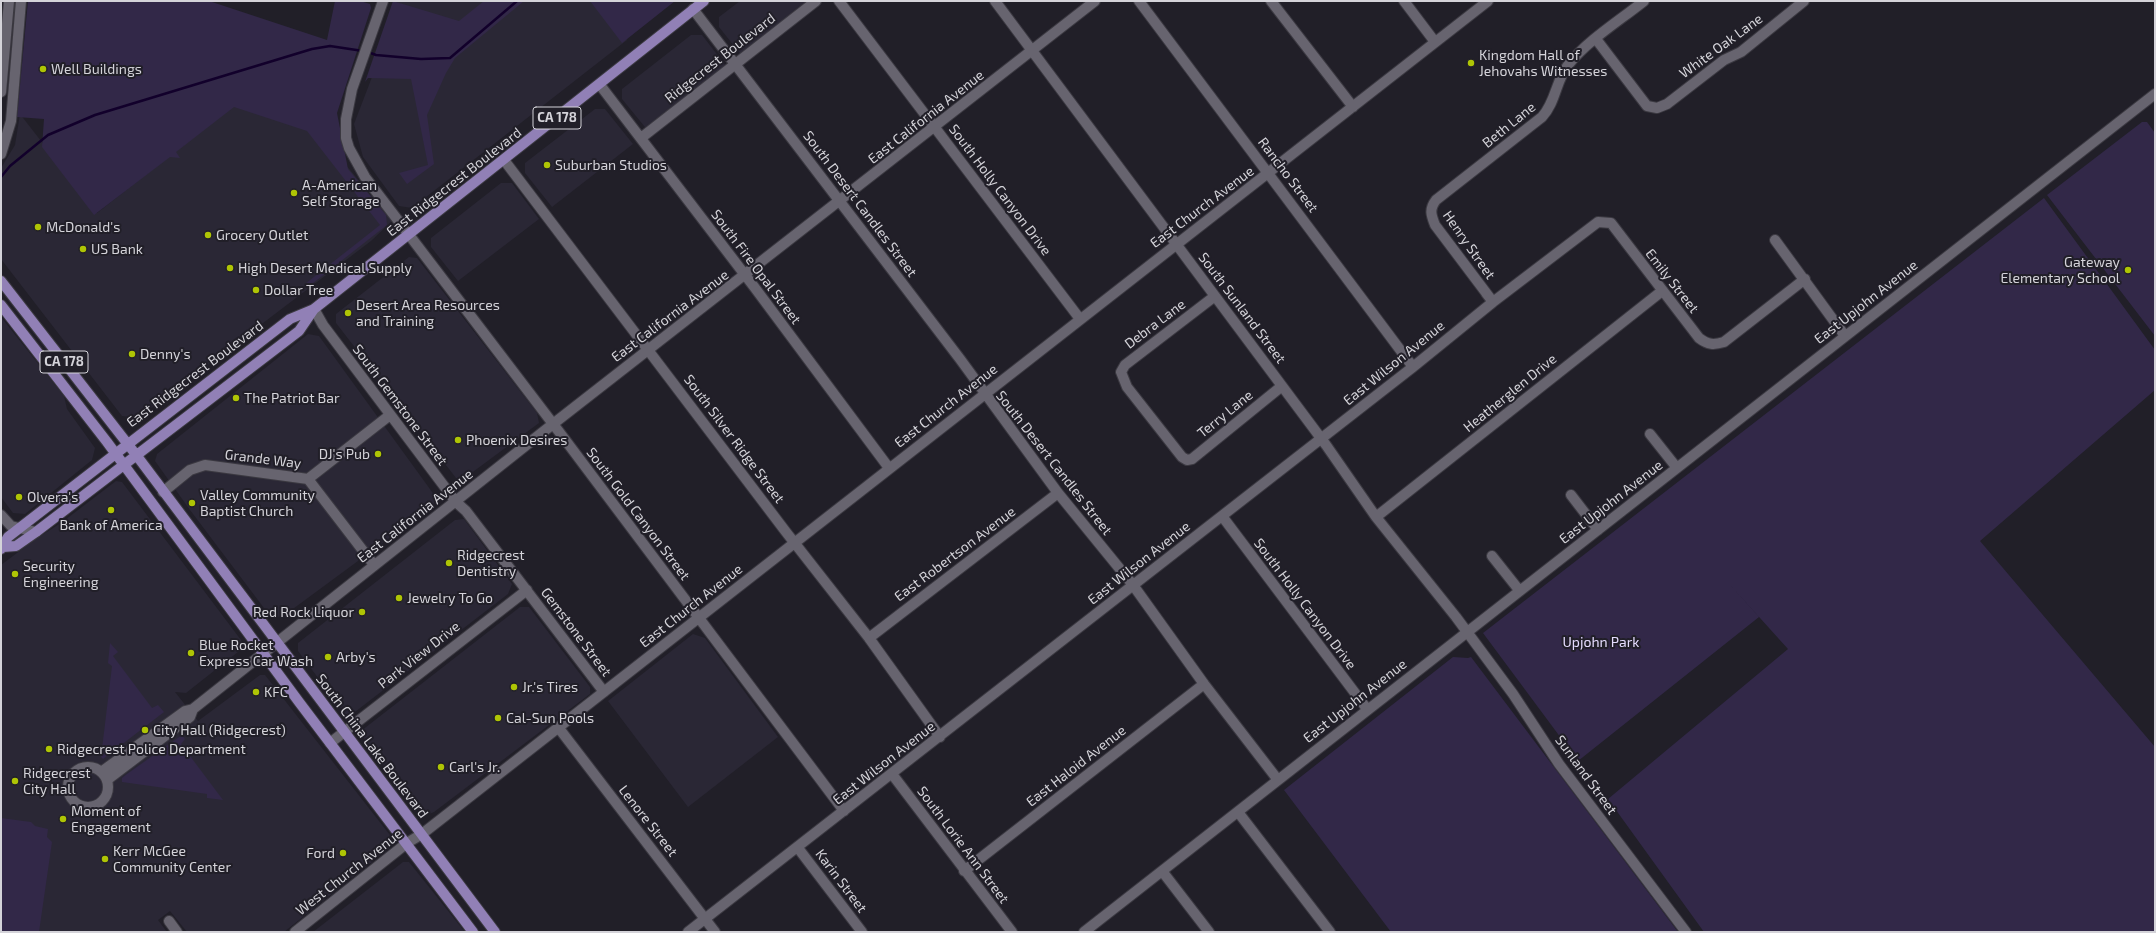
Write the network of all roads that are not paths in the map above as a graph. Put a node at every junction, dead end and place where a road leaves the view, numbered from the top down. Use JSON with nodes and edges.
{"nodes":[{"id":1,"x":9,"y":1,"type":"edge"},
{"id":2,"x":21,"y":1,"type":"edge"},
{"id":3,"x":384,"y":1,"type":"edge"},
{"id":4,"x":704,"y":1,"type":"edge"},
{"id":5,"x":816,"y":1,"type":"edge"},
{"id":6,"x":839,"y":1,"type":"edge"},
{"id":7,"x":995,"y":1,"type":"edge"},
{"id":8,"x":1096,"y":1,"type":"edge"},
{"id":9,"x":1139,"y":1,"type":"edge"},
{"id":10,"x":1271,"y":1,"type":"edge"},
{"id":11,"x":1404,"y":1,"type":"edge"},
{"id":12,"x":1488,"y":1,"type":"edge"},
{"id":13,"x":1644,"y":1,"type":"edge"},
{"id":14,"x":1804,"y":1,"type":"edge"},
{"id":15,"x":693,"y":9,"type":"junction"},
{"id":16,"x":1596,"y":39,"type":"junction"},
{"id":17,"x":1435,"y":42,"type":"junction"},
{"id":18,"x":1032,"y":51,"type":"junction"},
{"id":19,"x":735,"y":64,"type":"junction"},
{"id":20,"x":600,"y":85,"type":"junction"},
{"id":21,"x":1,"y":92,"type":"edge"},
{"id":22,"x":2155,"y":94,"type":"edge"},
{"id":23,"x":1353,"y":107,"type":"junction"},
{"id":24,"x":934,"y":127,"type":"junction"},
{"id":25,"x":640,"y":138,"type":"junction"},
{"id":26,"x":1,"y":154,"type":"edge"},
{"id":27,"x":504,"y":160,"type":"junction"},
{"id":28,"x":1270,"y":173,"type":"junction"},
{"id":29,"x":840,"y":202,"type":"junction"},
{"id":30,"x":1430,"y":212,"type":"joint"},
{"id":31,"x":1608,"y":222,"type":"joint"},
{"id":32,"x":409,"y":234,"type":"junction"},
{"id":33,"x":1775,"y":240,"type":"dead end"},
{"id":34,"x":1177,"y":244,"type":"junction"},
{"id":35,"x":745,"y":276,"type":"junction"},
{"id":36,"x":1805,"y":279,"type":"junction"},
{"id":37,"x":1,"y":281,"type":"edge"},
{"id":38,"x":1,"y":291,"type":"edge"},
{"id":39,"x":1662,"y":291,"type":"junction"},
{"id":40,"x":1215,"y":296,"type":"junction"},
{"id":41,"x":1493,"y":302,"type":"junction"},
{"id":42,"x":1,"y":305,"type":"edge"},
{"id":43,"x":314,"y":309,"type":"junction"},
{"id":44,"x":29,"y":317,"type":"junction"},
{"id":45,"x":1080,"y":320,"type":"junction"},
{"id":46,"x":1846,"y":336,"type":"junction"},
{"id":47,"x":648,"y":350,"type":"junction"},
{"id":48,"x":1413,"y":367,"type":"junction"},
{"id":49,"x":1282,"y":386,"type":"junction"},
{"id":50,"x":984,"y":395,"type":"junction"},
{"id":51,"x":390,"y":415,"type":"junction"},
{"id":52,"x":553,"y":424,"type":"junction"},
{"id":53,"x":1650,"y":434,"type":"dead end"},
{"id":54,"x":1321,"y":439,"type":"junction"},
{"id":55,"x":127,"y":443,"type":"junction"},
{"id":56,"x":115,"y":453,"type":"junction"},
{"id":57,"x":137,"y":456,"type":"junction"},
{"id":58,"x":1185,"y":459,"type":"joint"},
{"id":59,"x":125,"y":466,"type":"junction"},
{"id":60,"x":889,"y":468,"type":"junction"},
{"id":61,"x":1677,"y":468,"type":"junction"},
{"id":62,"x":308,"y":479,"type":"junction"},
{"id":63,"x":163,"y":492,"type":"junction"},
{"id":64,"x":1058,"y":493,"type":"junction"},
{"id":65,"x":1570,"y":494,"type":"dead end"},
{"id":66,"x":456,"y":502,"type":"junction"},
{"id":67,"x":1,"y":515,"type":"edge"},
{"id":68,"x":1222,"y":516,"type":"junction"},
{"id":69,"x":1376,"y":517,"type":"junction"},
{"id":70,"x":19,"y":528,"type":"junction"},
{"id":71,"x":1598,"y":530,"type":"junction"},
{"id":72,"x":36,"y":532,"type":"junction"},
{"id":73,"x":794,"y":543,"type":"junction"},
{"id":74,"x":2,"y":548,"type":"edge"},
{"id":75,"x":1492,"y":556,"type":"dead end"},
{"id":76,"x":374,"y":565,"type":"junction"},
{"id":77,"x":1133,"y":585,"type":"junction"},
{"id":78,"x":526,"y":590,"type":"junction"},
{"id":79,"x":1519,"y":590,"type":"junction"},
{"id":80,"x":699,"y":618,"type":"junction"},
{"id":81,"x":1467,"y":631,"type":"junction"},
{"id":82,"x":869,"y":638,"type":"junction"},
{"id":83,"x":277,"y":643,"type":"junction"},
{"id":84,"x":263,"y":654,"type":"junction"},
{"id":85,"x":1204,"y":684,"type":"junction"},
{"id":86,"x":604,"y":692,"type":"junction"},
{"id":87,"x":1367,"y":708,"type":"junction"},
{"id":88,"x":558,"y":727,"type":"junction"},
{"id":89,"x":343,"y":732,"type":"junction"},
{"id":90,"x":940,"y":736,"type":"junction"},
{"id":91,"x":330,"y":743,"type":"junction"},
{"id":92,"x":892,"y":774,"type":"junction"},
{"id":93,"x":104,"y":776,"type":"dead end"},
{"id":94,"x":1278,"y":780,"type":"junction"},
{"id":95,"x":844,"y":811,"type":"junction"},
{"id":96,"x":1238,"y":812,"type":"junction"},
{"id":97,"x":422,"y":834,"type":"junction"},
{"id":98,"x":407,"y":843,"type":"junction"},
{"id":99,"x":798,"y":848,"type":"junction"},
{"id":100,"x":1162,"y":870,"type":"junction"},
{"id":101,"x":964,"y":871,"type":"junction"},
{"id":102,"x":705,"y":918,"type":"junction"},
{"id":103,"x":168,"y":921,"type":"dead end"},
{"id":104,"x":1085,"y":931,"type":"edge"},
{"id":105,"x":177,"y":932,"type":"edge"},
{"id":106,"x":295,"y":932,"type":"edge"},
{"id":107,"x":473,"y":932,"type":"edge"},
{"id":108,"x":494,"y":932,"type":"edge"},
{"id":109,"x":688,"y":932,"type":"edge"},
{"id":110,"x":715,"y":932,"type":"edge"},
{"id":111,"x":862,"y":932,"type":"edge"},
{"id":112,"x":1012,"y":932,"type":"edge"},
{"id":113,"x":1209,"y":932,"type":"edge"},
{"id":114,"x":1330,"y":932,"type":"edge"},
{"id":115,"x":1686,"y":932,"type":"edge"}],
"edges":[{"from":1,"to":21,"type":"street"},
{"from":2,"to":26,"type":"street"},
{"from":3,"to":32,"type":"street","name":"South Gold Canyon Street"},
{"from":4,"to":15,"type":"main road","name":"East Ridgecrest Boulevard","number":"CA 178"},
{"from":5,"to":19,"type":"street","name":"Ridgecrest Boulevard"},
{"from":6,"to":24,"type":"street","name":"South Holly Canyon Drive"},
{"from":7,"to":18,"type":"street","name":"South Sunland Street"},
{"from":8,"to":18,"type":"street","name":"East California Avenue"},
{"from":9,"to":28,"type":"street","name":"Rancho Street"},
{"from":10,"to":23,"type":"street"},
{"from":11,"to":17,"type":"street"},
{"from":12,"to":17,"type":"street","name":"East Church Avenue"},
{"from":13,"to":16,"type":"street","name":"Beth Lane"},
{"from":14,"to":16,"type":"street","name":"White Oak Lane"},
{"from":15,"to":19,"type":"street","name":"South Desert Candles Street"},
{"from":15,"to":20,"type":"main road","name":"East Ridgecrest Boulevard","number":"CA 178"},
{"from":16,"to":30,"type":"street","name":"Beth Lane"},
{"from":17,"to":23,"type":"street","name":"East Church Avenue"},
{"from":18,"to":24,"type":"street","name":"East California Avenue"},
{"from":18,"to":34,"type":"street","name":"South Sunland Street"},
{"from":19,"to":25,"type":"street","name":"Ridgecrest Boulevard"},
{"from":19,"to":29,"type":"street","name":"South Desert Candles Street"},
{"from":20,"to":25,"type":"street","name":"South Fire Opal Street"},
{"from":20,"to":27,"type":"main road","name":"East Ridgecrest Boulevard","number":"CA 178"},
{"from":22,"to":46,"type":"street","name":"East Upjohn Avenue"},
{"from":23,"to":28,"type":"street","name":"East Church Avenue"},
{"from":24,"to":29,"type":"street","name":"East California Avenue"},
{"from":24,"to":45,"type":"street","name":"South Holly Canyon Drive"},
{"from":25,"to":35,"type":"street","name":"South Fire Opal Street"},
{"from":27,"to":32,"type":"main road","name":"East Ridgecrest Boulevard","number":"CA 178"},
{"from":27,"to":47,"type":"street","name":"South Silver Ridge Street"},
{"from":28,"to":34,"type":"street","name":"East Church Avenue"},
{"from":28,"to":48,"type":"street","name":"Rancho Street"},
{"from":29,"to":35,"type":"street","name":"East California Avenue"},
{"from":29,"to":50,"type":"street","name":"South Desert Candles Street"},
{"from":30,"to":41,"type":"street","name":"Henry Street"},
{"from":31,"to":39,"type":"street","name":"Emily Street"},
{"from":31,"to":41,"type":"street","name":"East Wilson Avenue"},
{"from":32,"to":43,"type":"main road","name":"East Ridgecrest Boulevard","number":"CA 178"},
{"from":32,"to":52,"type":"street","name":"South Gold Canyon Street"},
{"from":33,"to":36,"type":"street"},
{"from":34,"to":40,"type":"street","name":"South Sunland Street"},
{"from":34,"to":45,"type":"street","name":"East Church Avenue"},
{"from":35,"to":47,"type":"street","name":"East California Avenue"},
{"from":35,"to":60,"type":"street","name":"South Fire Opal Street"},
{"from":36,"to":39,"type":"street","name":"Emily Street"},
{"from":36,"to":46,"type":"street"},
{"from":37,"to":44,"type":"main road","number":"CA 178"},
{"from":38,"to":44,"type":"main road"},
{"from":39,"to":69,"type":"street","name":"Heatherglen Drive"},
{"from":40,"to":49,"type":"street","name":"South Sunland Street"},
{"from":40,"to":58,"type":"street","name":"Debra Lane"},
{"from":41,"to":48,"type":"street","name":"East Wilson Avenue"},
{"from":42,"to":56,"type":"main road","number":"CA 178"},
{"from":43,"to":51,"type":"street","name":"South Gemstone Street"},
{"from":43,"to":55,"type":"main road","name":"East Ridgecrest Boulevard","number":"CA 178"},
{"from":43,"to":57,"type":"main road","name":"East Ridgecrest Boulevard","number":"CA 178"},
{"from":44,"to":55,"type":"main road","number":"CA 178"},
{"from":45,"to":50,"type":"street","name":"East Church Avenue"},
{"from":46,"to":61,"type":"street","name":"East Upjohn Avenue"},
{"from":47,"to":52,"type":"street","name":"East California Avenue"},
{"from":47,"to":73,"type":"street","name":"South Silver Ridge Street"},
{"from":48,"to":54,"type":"street","name":"East Wilson Avenue"},
{"from":49,"to":54,"type":"street","name":"South Sunland Street"},
{"from":49,"to":58,"type":"street","name":"Terry Lane"},
{"from":50,"to":60,"type":"street","name":"East Church Avenue"},
{"from":50,"to":64,"type":"street","name":"South Desert Candles Street"},
{"from":51,"to":62,"type":"street"},
{"from":51,"to":66,"type":"street","name":"South Gemstone Street"},
{"from":52,"to":66,"type":"street","name":"East California Avenue"},
{"from":52,"to":80,"type":"street","name":"South Gold Canyon Street"},
{"from":53,"to":61,"type":"street"},
{"from":54,"to":68,"type":"street","name":"East Wilson Avenue"},
{"from":54,"to":69,"type":"street","name":"South Sunland Street"},
{"from":55,"to":56,"type":"main road","name":"East Ridgecrest Boulevard"},
{"from":55,"to":57,"type":"main road","name":"South China Lake Boulevard"},
{"from":56,"to":59,"type":"main road"},
{"from":56,"to":70,"type":"main road","name":"East Ridgecrest Boulevard"},
{"from":57,"to":59,"type":"main road","number":"CA 178"},
{"from":57,"to":63,"type":"main road","name":"South China Lake Boulevard"},
{"from":59,"to":72,"type":"main road"},
{"from":59,"to":84,"type":"main road"},
{"from":60,"to":73,"type":"street","name":"East Church Avenue"},
{"from":61,"to":71,"type":"street","name":"East Upjohn Avenue"},
{"from":62,"to":63,"type":"street","name":"Grande Way"},
{"from":62,"to":76,"type":"street","name":"Grande Way"},
{"from":63,"to":83,"type":"main road","name":"South China Lake Boulevard"},
{"from":64,"to":77,"type":"street","name":"South Desert Candles Street"},
{"from":64,"to":82,"type":"street","name":"East Robertson Avenue"},
{"from":65,"to":71,"type":"street"},
{"from":66,"to":76,"type":"street","name":"East California Avenue"},
{"from":66,"to":78,"type":"street","name":"South Gemstone Street"},
{"from":67,"to":70,"type":"street"},
{"from":68,"to":77,"type":"street","name":"East Wilson Avenue"},
{"from":68,"to":87,"type":"street","name":"South Holly Canyon Drive"},
{"from":69,"to":81,"type":"street","name":"South Sunland Street"},
{"from":70,"to":72,"type":"street"},
{"from":70,"to":74,"type":"main road","name":"East Ridgecrest Boulevard"},
{"from":71,"to":79,"type":"street","name":"East Upjohn Avenue"},
{"from":72,"to":74,"type":"main road"},
{"from":73,"to":80,"type":"street","name":"East Church Avenue"},
{"from":73,"to":82,"type":"street","name":"South Silver Ridge Street"},
{"from":75,"to":79,"type":"street"},
{"from":76,"to":83,"type":"street","name":"East California Avenue"},
{"from":77,"to":85,"type":"street","name":"South Desert Candles Street"},
{"from":77,"to":90,"type":"street","name":"East Wilson Avenue"},
{"from":78,"to":86,"type":"street","name":"Gemstone Street"},
{"from":78,"to":89,"type":"street","name":"Park View Drive"},
{"from":79,"to":81,"type":"street","name":"East Upjohn Avenue"},
{"from":80,"to":86,"type":"street","name":"East Church Avenue"},
{"from":80,"to":95,"type":"street","name":"South Gold Canyon Street"},
{"from":81,"to":87,"type":"street","name":"East Upjohn Avenue"},
{"from":81,"to":115,"type":"street","name":"Sunland Street"},
{"from":82,"to":90,"type":"street","name":"South Silver Ridge Street"},
{"from":83,"to":84,"type":"street","name":"East California Avenue"},
{"from":83,"to":89,"type":"main road","name":"South China Lake Boulevard"},
{"from":84,"to":91,"type":"main road"},
{"from":84,"to":93,"type":"street","name":"East California Avenue"},
{"from":85,"to":94,"type":"street","name":"South Desert Candles Street"},
{"from":85,"to":101,"type":"street","name":"East Haloid Avenue"},
{"from":86,"to":88,"type":"street","name":"East Church Avenue"},
{"from":87,"to":94,"type":"street","name":"East Upjohn Avenue"},
{"from":88,"to":97,"type":"street","name":"East Church Avenue"},
{"from":88,"to":102,"type":"street","name":"Lenore Street"},
{"from":89,"to":91,"type":"street","name":"Park View Drive"},
{"from":89,"to":97,"type":"main road","name":"South China Lake Boulevard"},
{"from":90,"to":92,"type":"street","name":"East Wilson Avenue"},
{"from":91,"to":98,"type":"main road"},
{"from":92,"to":95,"type":"street","name":"East Wilson Avenue"},
{"from":92,"to":101,"type":"street","name":"South Lorie Ann Street"},
{"from":94,"to":96,"type":"street","name":"East Upjohn Avenue"},
{"from":95,"to":99,"type":"street","name":"East Wilson Avenue"},
{"from":96,"to":100,"type":"street","name":"East Upjohn Avenue"},
{"from":96,"to":114,"type":"street"},
{"from":97,"to":98,"type":"street","name":"West Church Avenue"},
{"from":97,"to":108,"type":"main road","name":"South China Lake Boulevard"},
{"from":98,"to":106,"type":"street","name":"West Church Avenue"},
{"from":98,"to":107,"type":"main road"},
{"from":99,"to":102,"type":"street","name":"East Wilson Avenue"},
{"from":99,"to":111,"type":"street","name":"Karin Street"},
{"from":100,"to":104,"type":"street","name":"East Upjohn Avenue"},
{"from":100,"to":113,"type":"street"},
{"from":101,"to":112,"type":"street","name":"South Lorie Ann Street"},
{"from":102,"to":109,"type":"street","name":"East Wilson Avenue"},
{"from":102,"to":110,"type":"street","name":"Lenore Street"},
{"from":103,"to":105,"type":"street"}]}
